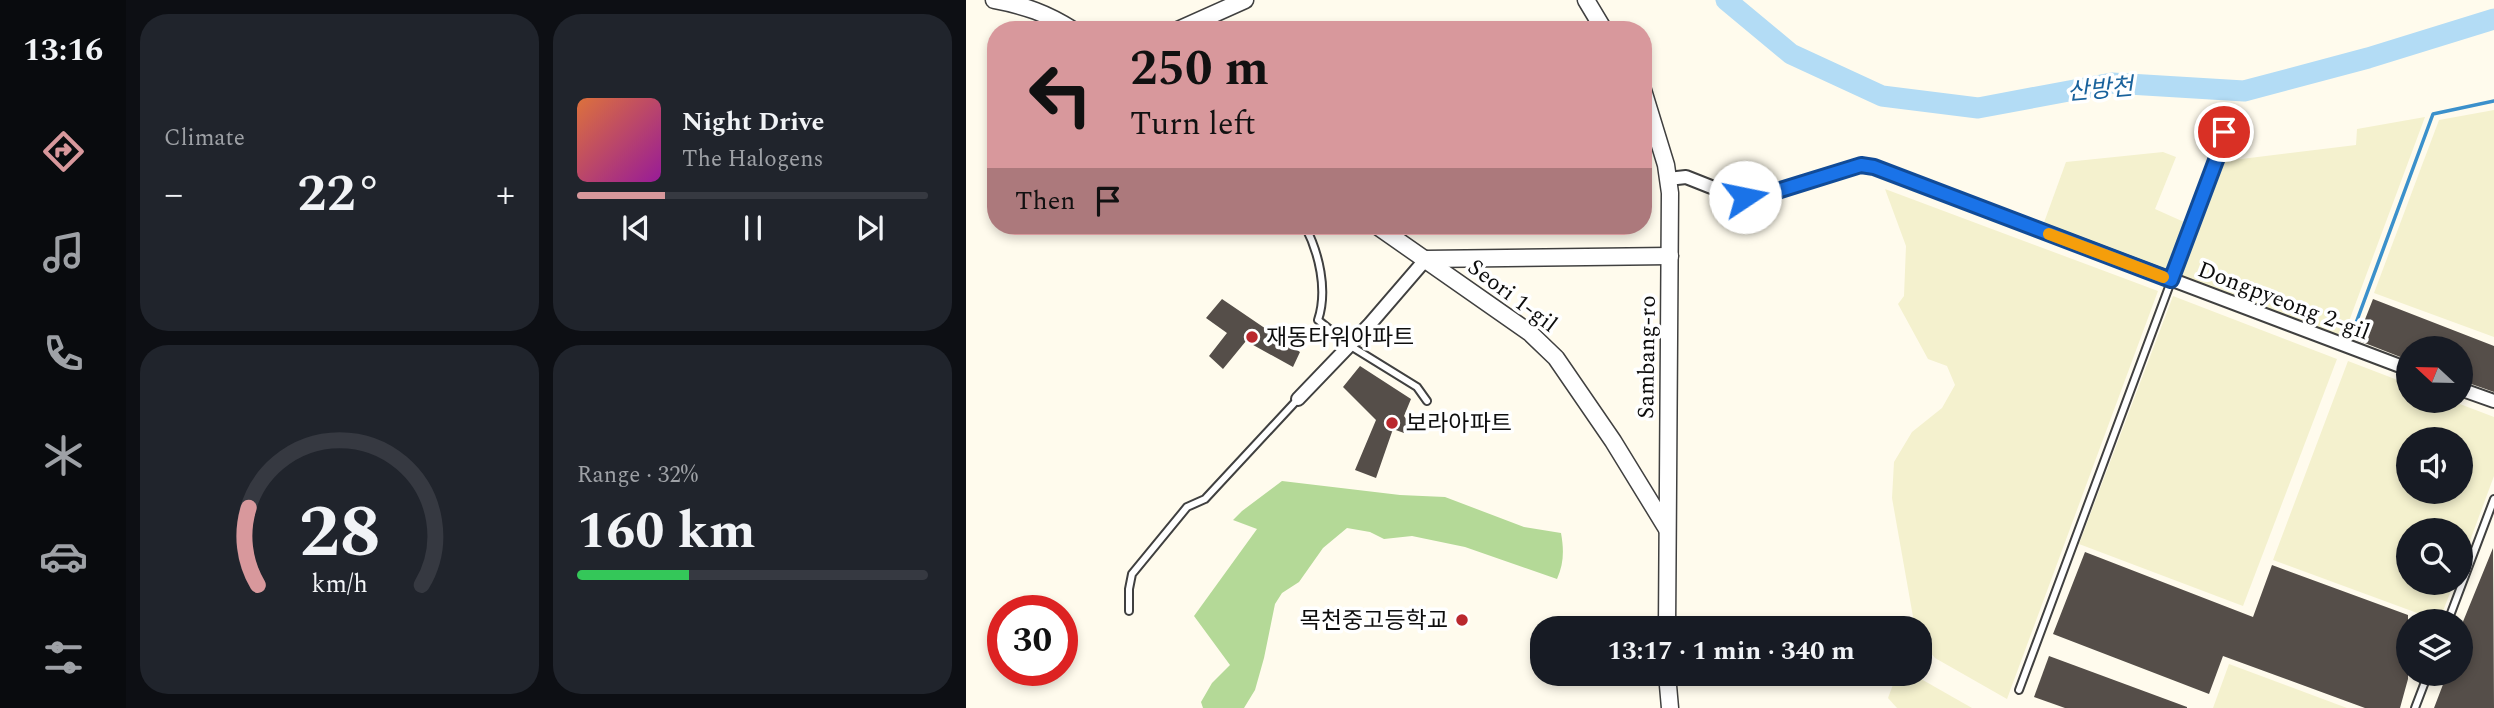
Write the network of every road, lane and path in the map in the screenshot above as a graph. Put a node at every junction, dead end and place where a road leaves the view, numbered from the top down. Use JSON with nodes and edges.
{"nodes":[{"id":1,"x":994,"y":0,"type":"edge"},
{"id":2,"x":1245,"y":0,"type":"edge"},
{"id":3,"x":1586,"y":0,"type":"edge"},
{"id":4,"x":1059,"y":21,"type":"edge"},
{"id":5,"x":1198,"y":21,"type":"edge"},
{"id":6,"x":1599,"y":21,"type":"edge"},
{"id":7,"x":1652,"y":115,"type":"edge"},
{"id":8,"x":2224,"y":132,"type":"dead end"},
{"id":9,"x":1668,"y":178,"type":"junction"},
{"id":10,"x":1310,"y":235,"type":"edge"},
{"id":11,"x":1390,"y":235,"type":"edge"},
{"id":12,"x":1670,"y":256,"type":"junction"},
{"id":13,"x":1426,"y":259,"type":"junction"},
{"id":14,"x":2171,"y":280,"type":"junction"},
{"id":15,"x":1349,"y":345,"type":"junction"},
{"id":16,"x":2396,"y":364,"type":"edge"},
{"id":17,"x":2473,"y":393,"type":"edge"},
{"id":18,"x":1298,"y":399,"type":"joint"},
{"id":19,"x":1427,"y":401,"type":"dead end"},
{"id":20,"x":2494,"y":401,"type":"edge"},
{"id":21,"x":2494,"y":499,"type":"edge"},
{"id":22,"x":1667,"y":529,"type":"junction"},
{"id":23,"x":2453,"y":609,"type":"edge"},
{"id":24,"x":1129,"y":611,"type":"dead end"},
{"id":25,"x":1667,"y":616,"type":"edge"},
{"id":26,"x":1668,"y":686,"type":"edge"},
{"id":27,"x":2423,"y":686,"type":"edge"},
{"id":28,"x":2020,"y":690,"type":"dead end"},
{"id":29,"x":1670,"y":708,"type":"edge"},
{"id":30,"x":2415,"y":708,"type":"edge"}],
"edges":[{"from":1,"to":4,"type":"street"},
{"from":2,"to":5,"type":"street"},
{"from":3,"to":6,"type":"street"},
{"from":7,"to":9,"type":"street","name":"Sambang-ro"},
{"from":8,"to":14,"type":"lane"},
{"from":9,"to":12,"type":"street","name":"Sambang-ro"},
{"from":9,"to":14,"type":"street","name":"Dongpyeong 2-gil"},
{"from":10,"to":15,"type":"lane"},
{"from":11,"to":13,"type":"street","name":"Seori 1-gil"},
{"from":12,"to":13,"type":"street"},
{"from":12,"to":22,"type":"street","name":"Sambang-ro"},
{"from":13,"to":15,"type":"street"},
{"from":13,"to":22,"type":"street","name":"Seori 1-gil"},
{"from":14,"to":16,"type":"street","name":"Dongpyeong 2-gil"},
{"from":14,"to":28,"type":"lane"},
{"from":15,"to":18,"type":"street"},
{"from":15,"to":19,"type":"lane"},
{"from":17,"to":20,"type":"street"},
{"from":18,"to":24,"type":"lane"},
{"from":21,"to":23,"type":"lane"},
{"from":22,"to":25,"type":"street","name":"Sambang-ro"},
{"from":26,"to":29,"type":"street"},
{"from":27,"to":30,"type":"lane"}]}
